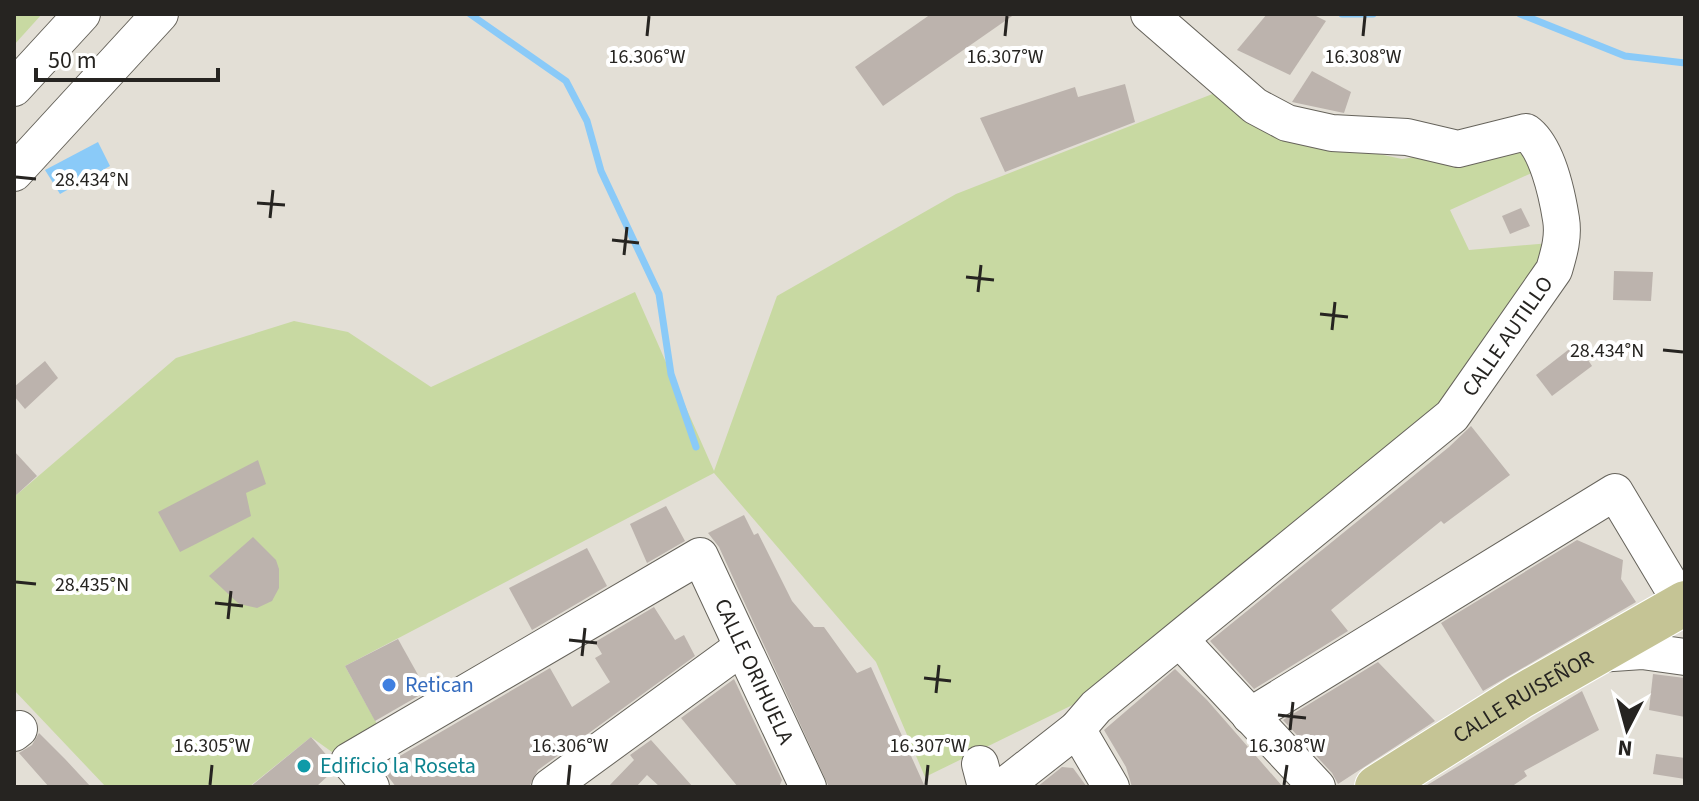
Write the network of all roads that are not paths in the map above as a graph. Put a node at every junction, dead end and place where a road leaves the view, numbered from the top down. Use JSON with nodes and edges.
{"nodes":[{"id":1,"x":82,"y":14,"type":"edge"},
{"id":2,"x":160,"y":14,"type":"edge"},
{"id":3,"x":1149,"y":14,"type":"edge"},
{"id":4,"x":14,"y":88,"type":"edge"},
{"id":5,"x":14,"y":173,"type":"edge"},
{"id":6,"x":1684,"y":603,"type":"edge"},
{"id":7,"x":1181,"y":641,"type":"junction"},
{"id":8,"x":742,"y":647,"type":"junction"},
{"id":9,"x":1598,"y":654,"type":"junction"},
{"id":10,"x":1685,"y":657,"type":"edge"},
{"id":11,"x":1250,"y":716,"type":"junction"},
{"id":12,"x":1077,"y":729,"type":"junction"},
{"id":13,"x":362,"y":779,"type":"edge"},
{"id":14,"x":990,"y":779,"type":"edge"},
{"id":15,"x":800,"y":783,"type":"edge"},
{"id":16,"x":550,"y":787,"type":"edge"},
{"id":17,"x":1111,"y":787,"type":"edge"},
{"id":18,"x":1317,"y":787,"type":"edge"},
{"id":19,"x":1377,"y":787,"type":"edge"}],
"edges":[{"from":1,"to":4,"type":"street"},
{"from":2,"to":5,"type":"street"},
{"from":3,"to":7,"type":"street","name":"CALLE AUTILLO"},
{"from":6,"to":9,"type":"main road"},
{"from":6,"to":11,"type":"street"},
{"from":7,"to":11,"type":"street"},
{"from":7,"to":12,"type":"street","name":"CALLE AUTILLO"},
{"from":8,"to":13,"type":"street","name":"CALLE ORIHUELA"},
{"from":8,"to":15,"type":"street","name":"CALLE ORIHUELA"},
{"from":8,"to":16,"type":"street"},
{"from":9,"to":10,"type":"street","name":"CALLE RUISEÑOR"},
{"from":9,"to":19,"type":"main road","name":"CALLE RUISEÑOR"},
{"from":11,"to":18,"type":"street"},
{"from":12,"to":14,"type":"street","name":"CALLE AUTILLO"},
{"from":12,"to":17,"type":"street"}]}
